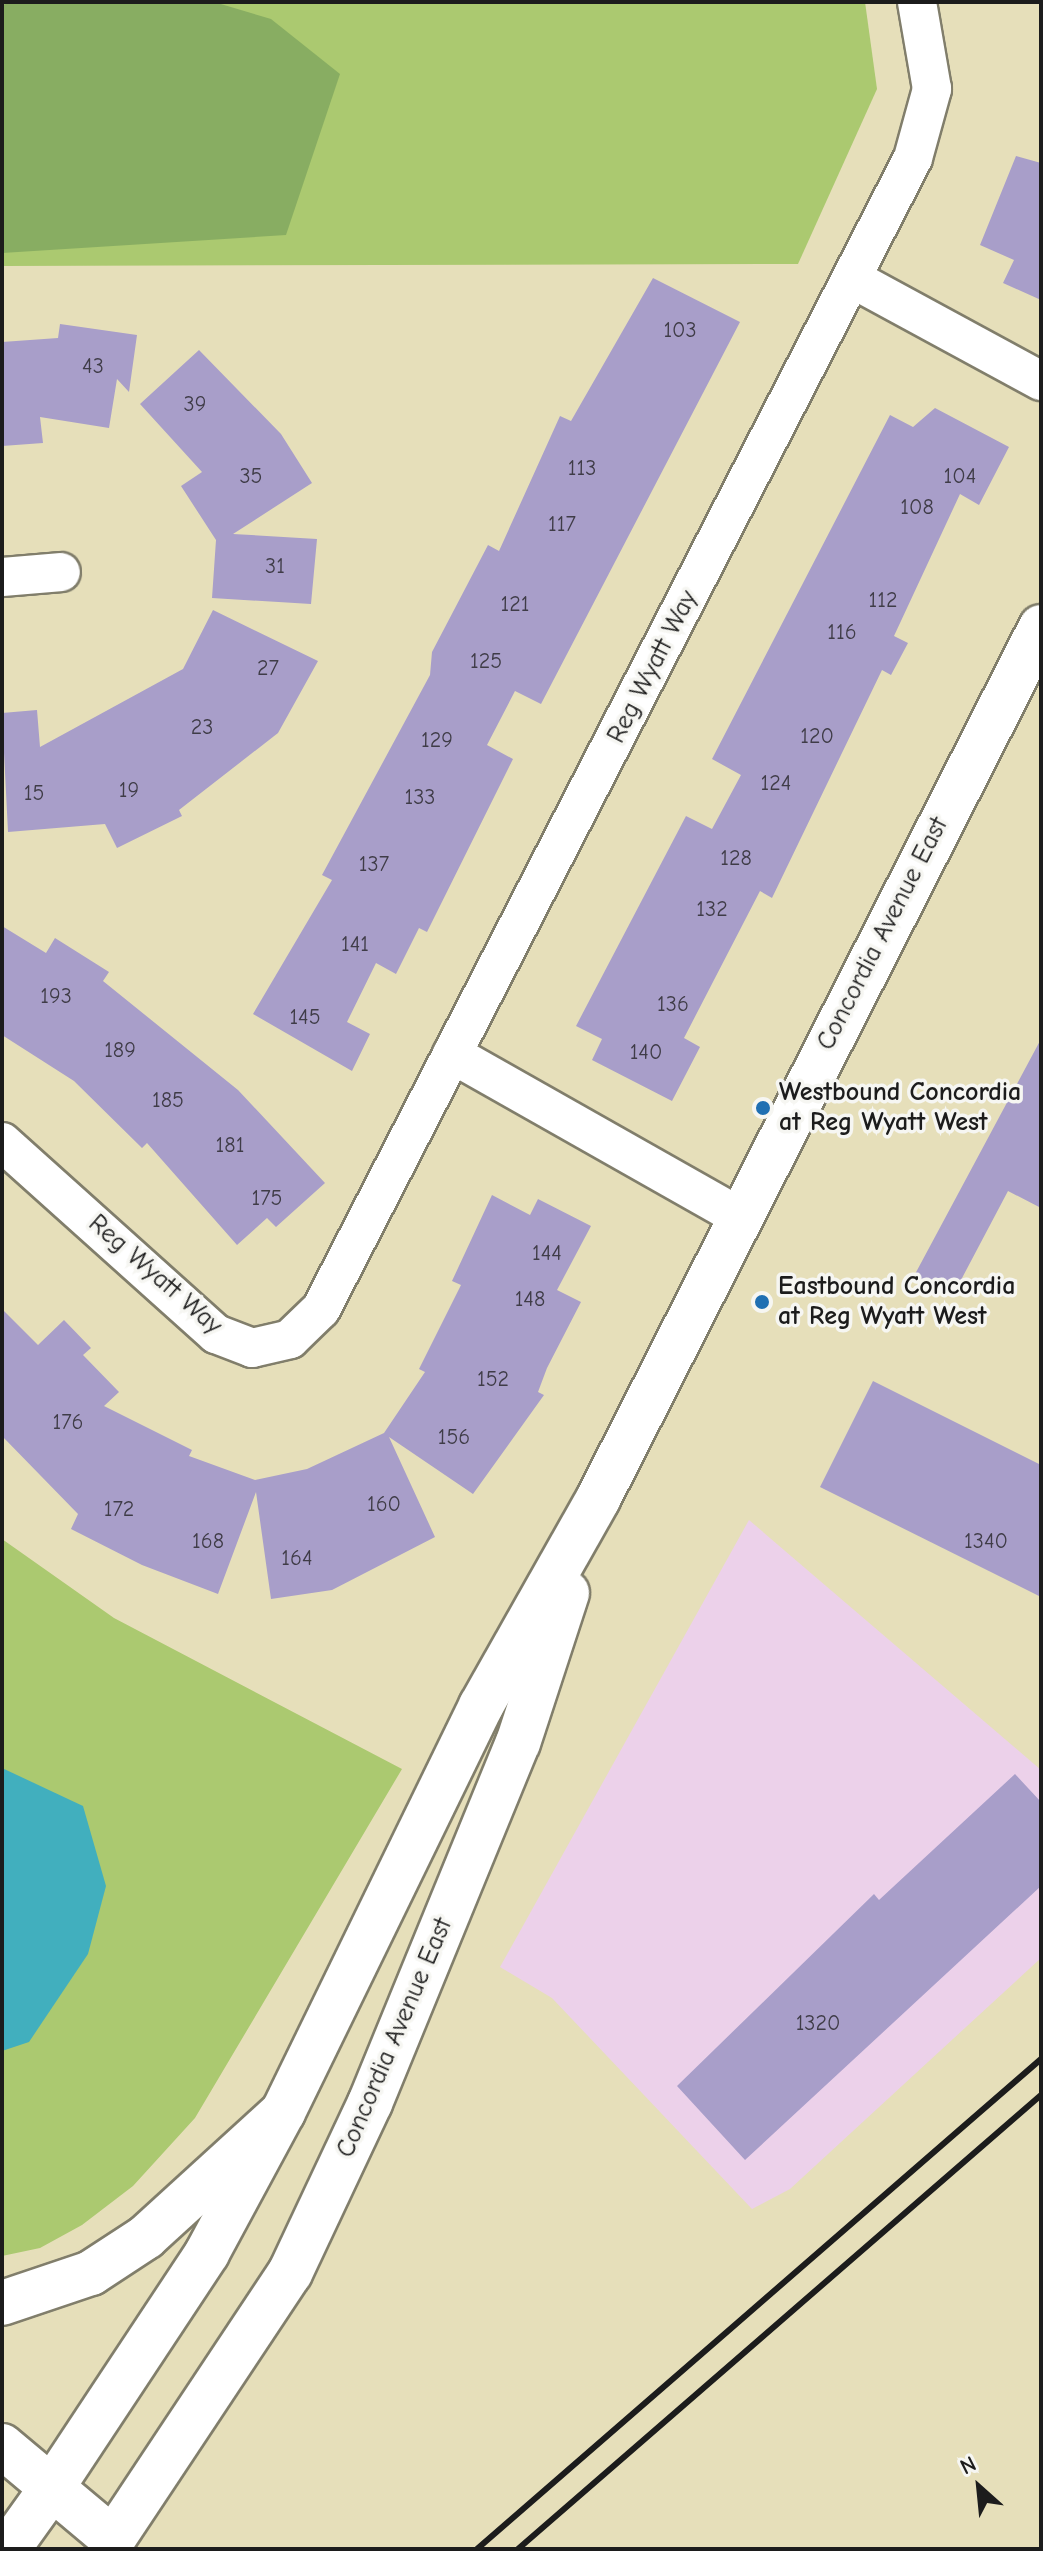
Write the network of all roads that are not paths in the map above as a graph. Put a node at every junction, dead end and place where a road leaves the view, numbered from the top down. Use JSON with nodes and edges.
{"nodes":[{"id":1,"x":917,"y":2,"type":"edge"},
{"id":2,"x":855,"y":280,"type":"junction"},
{"id":3,"x":1041,"y":381,"type":"edge"},
{"id":4,"x":61,"y":572,"type":"dead end"},
{"id":5,"x":2,"y":577,"type":"edge"},
{"id":6,"x":1041,"y":627,"type":"edge"},
{"id":7,"x":452,"y":1054,"type":"junction"},
{"id":8,"x":2,"y":1142,"type":"edge"},
{"id":9,"x":738,"y":1216,"type":"junction"},
{"id":10,"x":598,"y":1499,"type":"junction"},
{"id":11,"x":283,"y":2112,"type":"junction"},
{"id":12,"x":2,"y":2303,"type":"edge"},
{"id":13,"x":2,"y":2446,"type":"edge"},
{"id":14,"x":51,"y":2489,"type":"junction"},
{"id":15,"x":109,"y":2544,"type":"edge"},
{"id":16,"x":8,"y":2549,"type":"edge"}],
"edges":[{"from":1,"to":2,"type":"street","name":"Reg Wyatt Way"},
{"from":2,"to":3,"type":"street"},
{"from":2,"to":7,"type":"street","name":"Reg Wyatt Way"},
{"from":4,"to":5,"type":"street"},
{"from":6,"to":9,"type":"street","name":"Concordia Avenue East"},
{"from":7,"to":8,"type":"street","name":"Reg Wyatt Way"},
{"from":7,"to":9,"type":"street"},
{"from":9,"to":10,"type":"street","name":"Concordia Avenue East"},
{"from":10,"to":11,"type":"street","name":"Concordia Avenue East"},
{"from":10,"to":15,"type":"street","name":"Concordia Avenue East"},
{"from":11,"to":12,"type":"street"},
{"from":11,"to":14,"type":"street","name":"Concordia Avenue East"},
{"from":13,"to":14,"type":"street"},
{"from":14,"to":15,"type":"street"},
{"from":14,"to":16,"type":"street","name":"Concordia Avenue East"}]}
